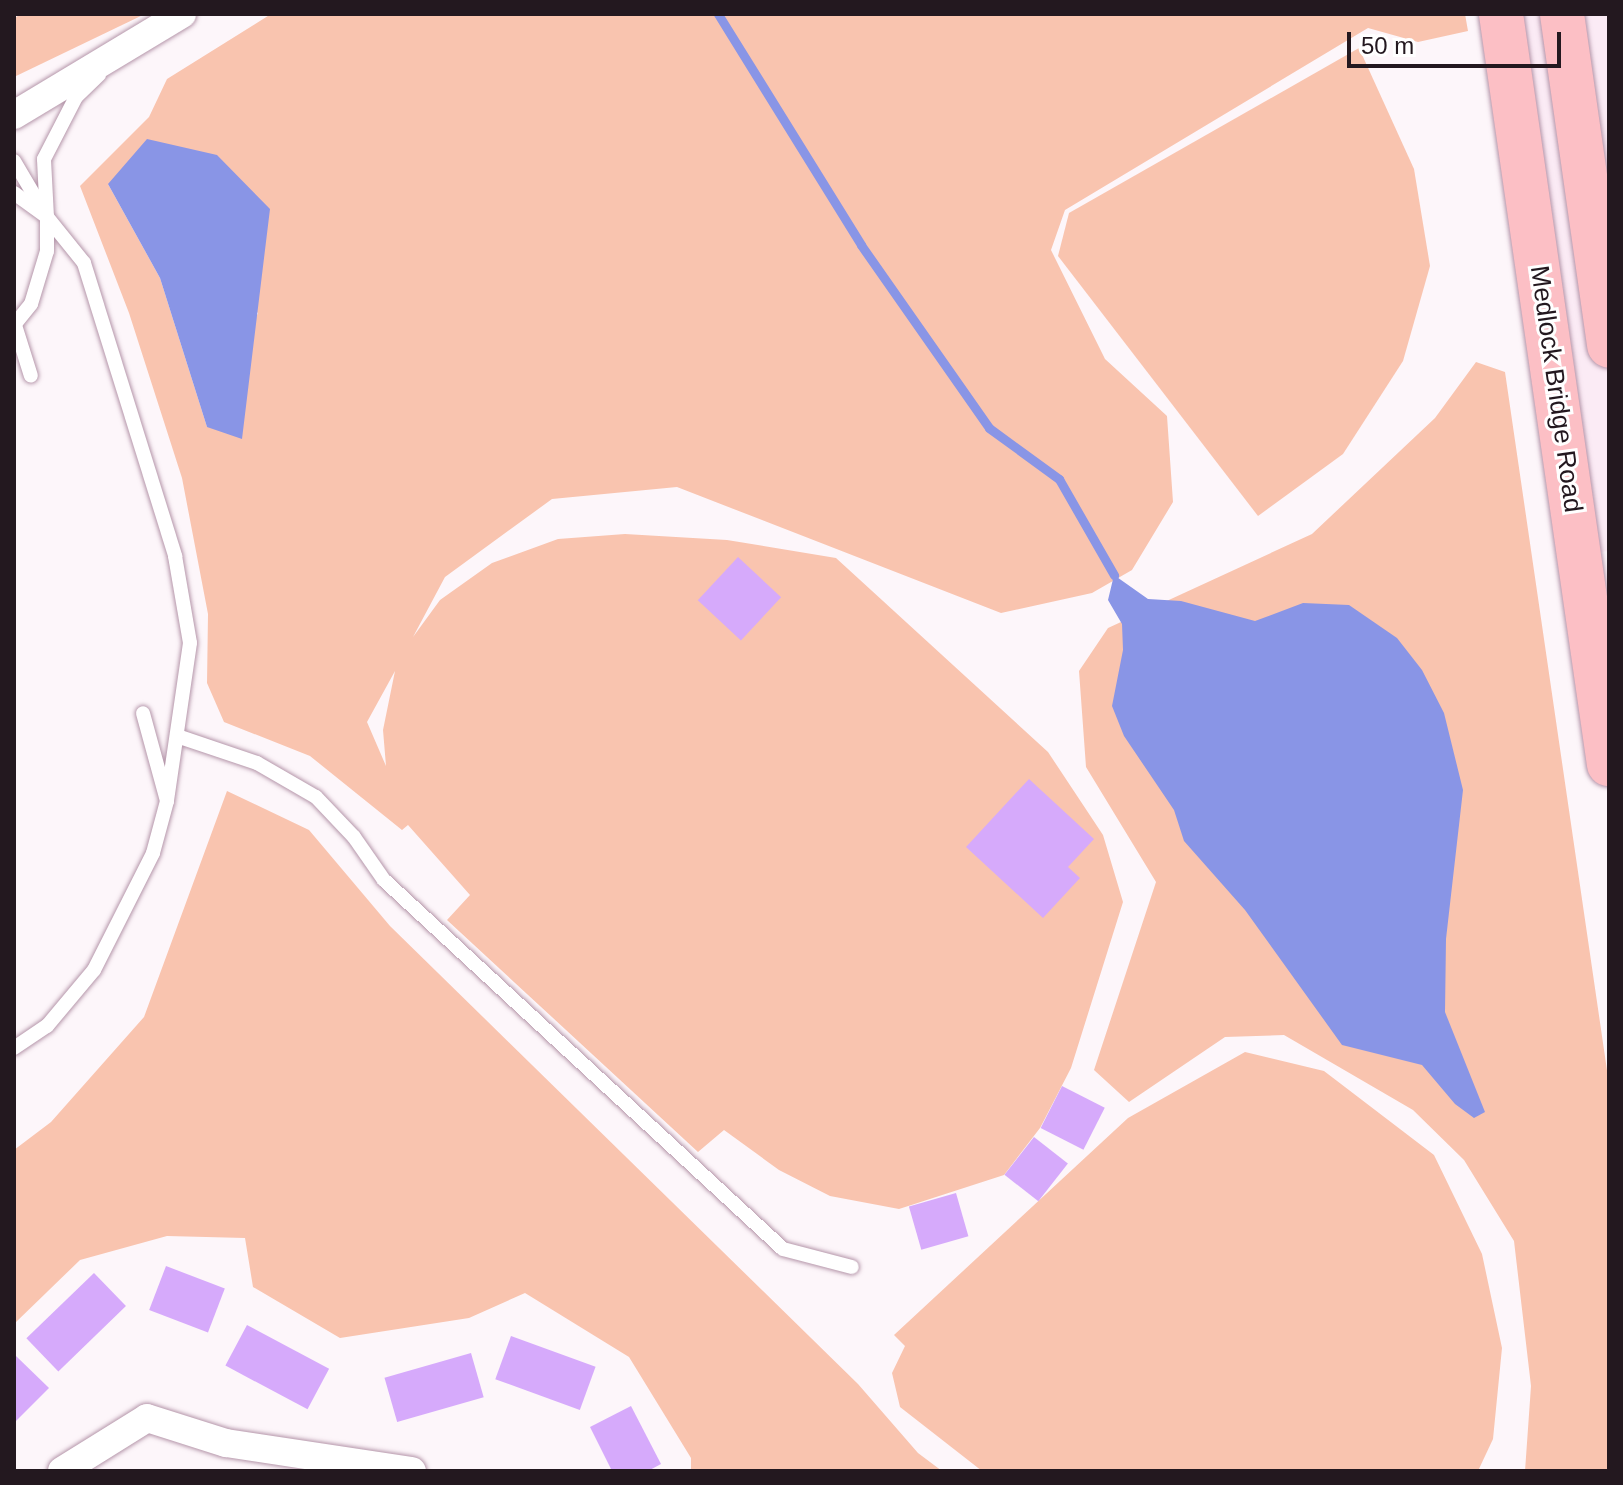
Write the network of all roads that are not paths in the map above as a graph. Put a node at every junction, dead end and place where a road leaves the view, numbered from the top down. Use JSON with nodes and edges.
{"nodes":[{"id":1,"x":182,"y":14,"type":"edge"},
{"id":2,"x":1501,"y":14,"type":"edge"},
{"id":3,"x":1562,"y":14,"type":"edge"},
{"id":4,"x":128,"y":46,"type":"junction"},
{"id":5,"x":14,"y":115,"type":"edge"},
{"id":6,"x":14,"y":161,"type":"edge"},
{"id":7,"x":14,"y":193,"type":"edge"},
{"id":8,"x":47,"y":217,"type":"junction"},
{"id":9,"x":14,"y":325,"type":"edge"},
{"id":10,"x":1609,"y":346,"type":"edge"},
{"id":11,"x":31,"y":376,"type":"dead end"},
{"id":12,"x":143,"y":713,"type":"dead end"},
{"id":13,"x":177,"y":736,"type":"junction"},
{"id":14,"x":1609,"y":764,"type":"edge"},
{"id":15,"x":167,"y":801,"type":"junction"},
{"id":16,"x":14,"y":1048,"type":"edge"},
{"id":17,"x":852,"y":1267,"type":"dead end"},
{"id":18,"x":62,"y":1471,"type":"edge"},
{"id":19,"x":412,"y":1471,"type":"edge"}],
"edges":[{"from":1,"to":4,"type":"street"},
{"from":2,"to":14,"type":"highway","name":"Medlock Bridge Road"},
{"from":3,"to":10,"type":"highway"},
{"from":4,"to":5,"type":"street"},
{"from":4,"to":8,"type":"lane"},
{"from":6,"to":8,"type":"lane"},
{"from":7,"to":8,"type":"lane"},
{"from":8,"to":9,"type":"lane"},
{"from":8,"to":13,"type":"lane"},
{"from":9,"to":11,"type":"lane"},
{"from":12,"to":15,"type":"lane"},
{"from":13,"to":15,"type":"lane"},
{"from":13,"to":17,"type":"lane"},
{"from":15,"to":16,"type":"lane"},
{"from":18,"to":19,"type":"street"}]}
